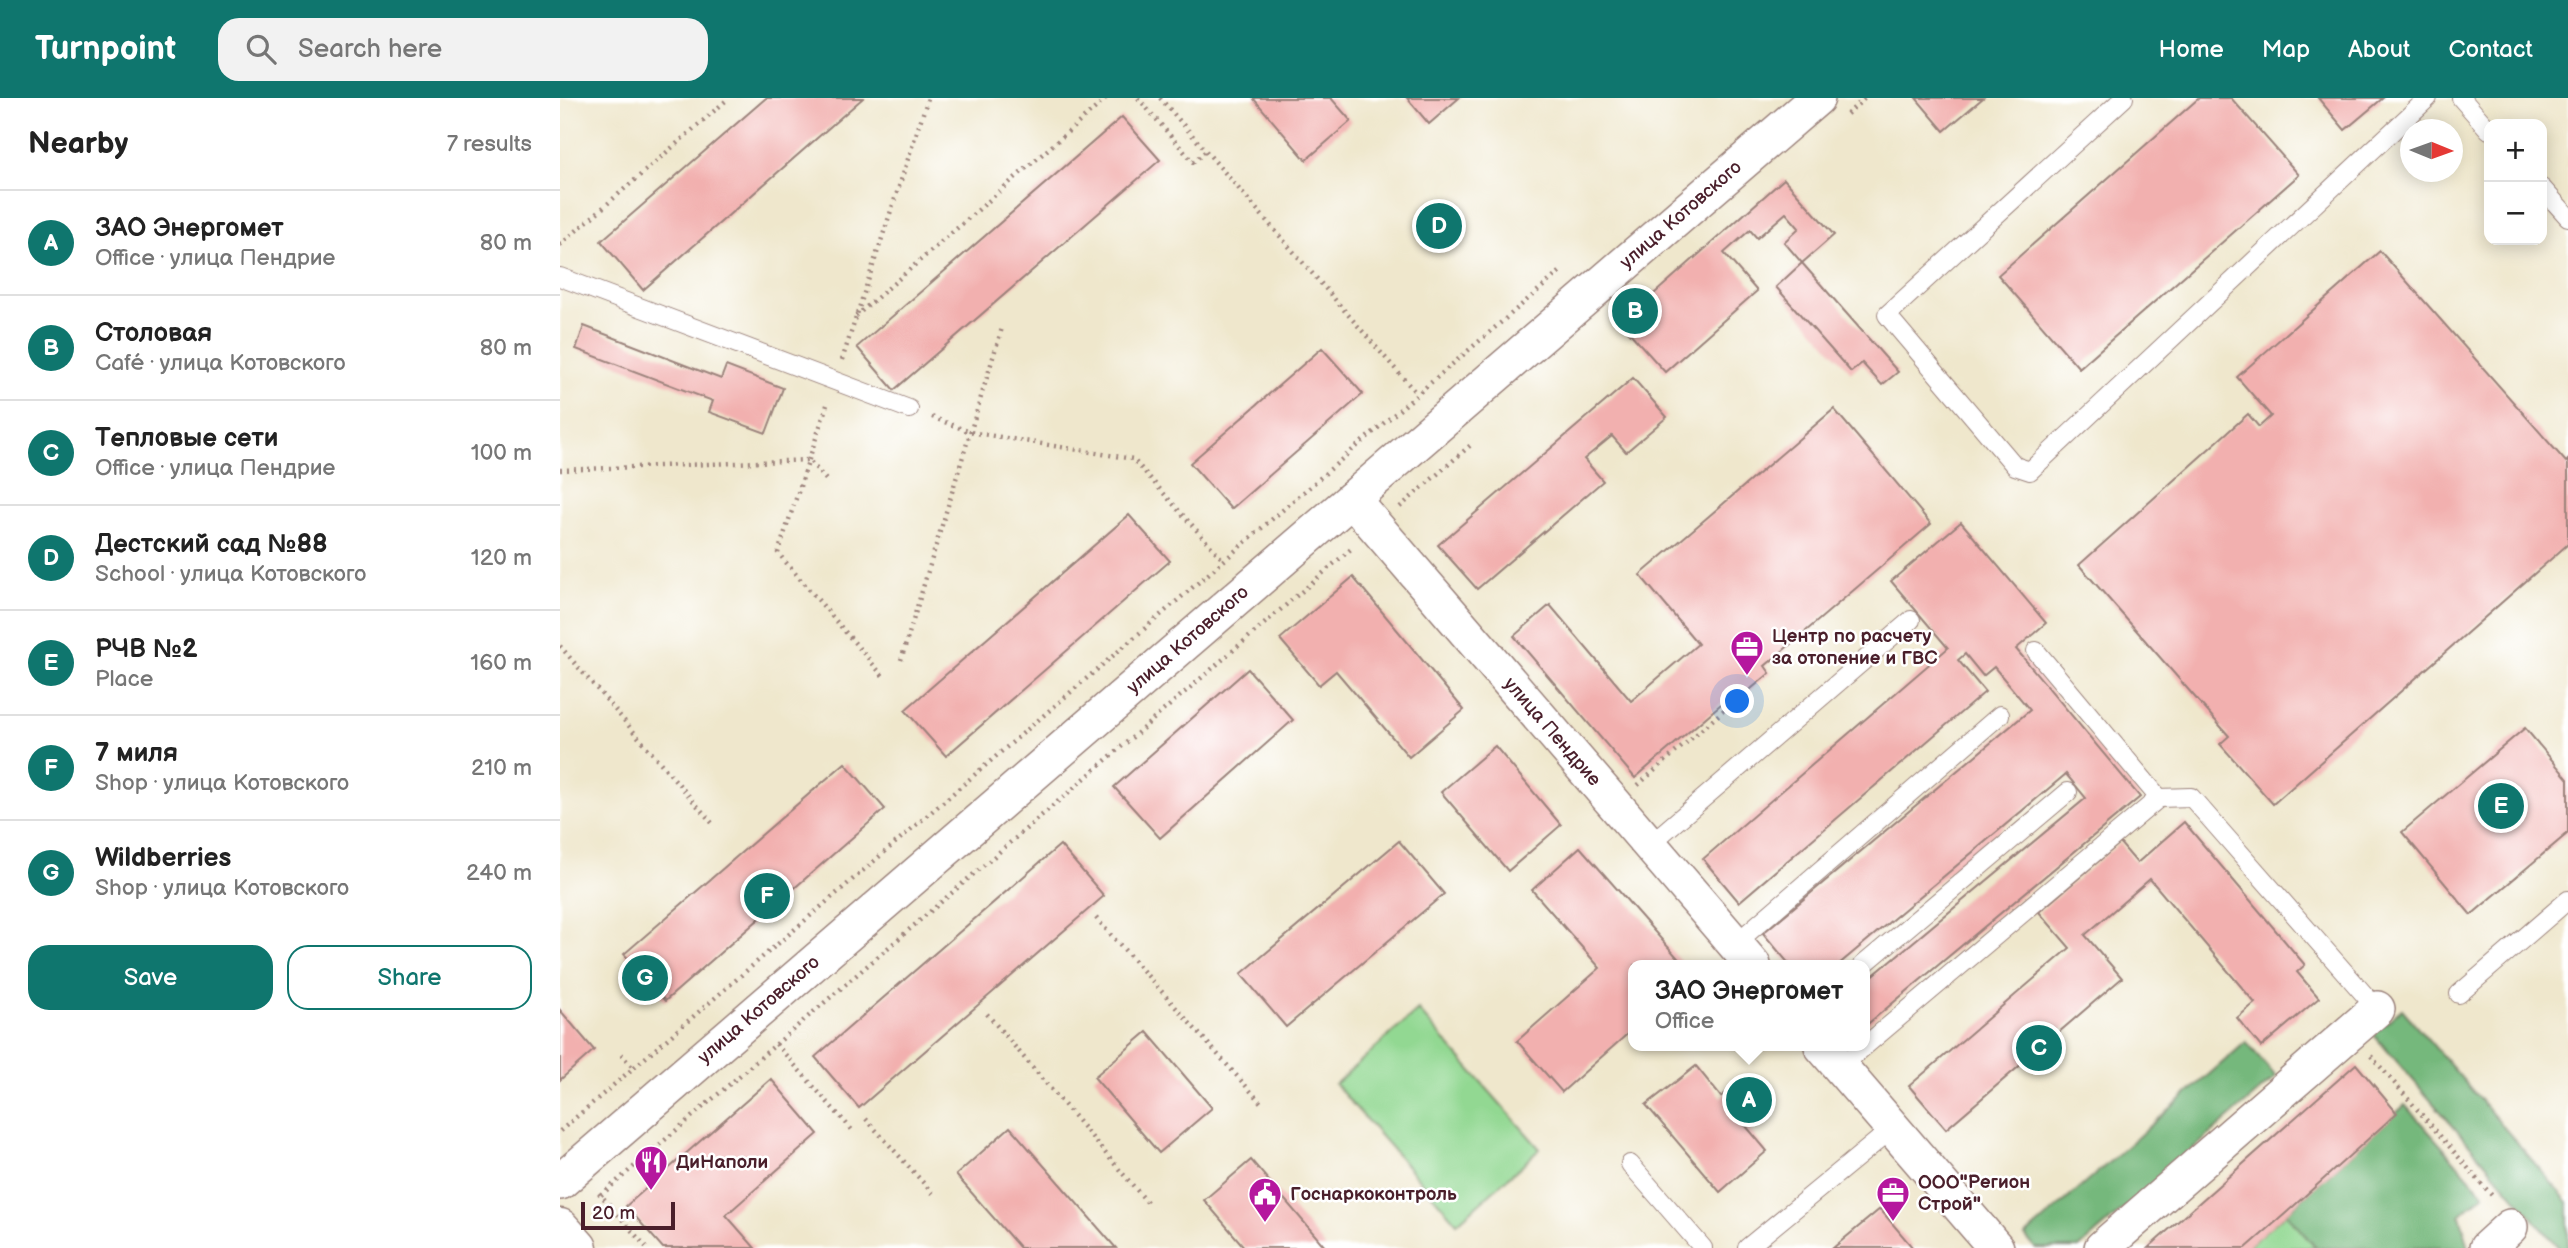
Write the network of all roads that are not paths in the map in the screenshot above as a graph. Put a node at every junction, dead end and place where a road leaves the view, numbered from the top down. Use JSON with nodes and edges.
{"nodes":[{"id":1,"x":1817,"y":98,"type":"edge"},
{"id":2,"x":2124,"y":98,"type":"edge"},
{"id":3,"x":2428,"y":98,"type":"edge"},
{"id":4,"x":2461,"y":98,"type":"edge"},
{"id":5,"x":2484,"y":124,"type":"edge"},
{"id":6,"x":2547,"y":194,"type":"edge"},
{"id":7,"x":2568,"y":217,"type":"edge"},
{"id":8,"x":560,"y":277,"type":"edge"},
{"id":9,"x":909,"y":409,"type":"road end"},
{"id":10,"x":1352,"y":499,"type":"junction"},
{"id":11,"x":1911,"y":620,"type":"dead end"},
{"id":12,"x":2036,"y":651,"type":"dead end"},
{"id":13,"x":2000,"y":715,"type":"dead end"},
{"id":14,"x":2068,"y":792,"type":"dead end"},
{"id":15,"x":2159,"y":798,"type":"junction"},
{"id":16,"x":1649,"y":845,"type":"junction"},
{"id":17,"x":2568,"y":900,"type":"edge"},
{"id":18,"x":1744,"y":955,"type":"edge"},
{"id":19,"x":1869,"y":960,"type":"edge"},
{"id":20,"x":2459,"y":994,"type":"dead end"},
{"id":21,"x":2377,"y":1009,"type":"joint"},
{"id":22,"x":1870,"y":1026,"type":"edge"},
{"id":23,"x":1831,"y":1057,"type":"edge"},
{"id":24,"x":1893,"y":1128,"type":"junction"},
{"id":25,"x":1630,"y":1164,"type":"dead end"},
{"id":26,"x":560,"y":1182,"type":"edge"},
{"id":27,"x":560,"y":1228,"type":"edge"},
{"id":28,"x":578,"y":1248,"type":"edge"},
{"id":29,"x":1703,"y":1248,"type":"edge"},
{"id":30,"x":1747,"y":1248,"type":"edge"},
{"id":31,"x":1996,"y":1248,"type":"edge"},
{"id":32,"x":2102,"y":1248,"type":"edge"}],
"edges":[{"from":1,"to":10,"type":"street","name":"улица Котовского"},
{"from":2,"to":3,"type":"lane"},
{"from":4,"to":5,"type":"lane"},
{"from":6,"to":7,"type":"lane"},
{"from":8,"to":9,"type":"lane"},
{"from":10,"to":16,"type":"street","name":"улица Пендрие"},
{"from":10,"to":26,"type":"street","name":"улица Котовского"},
{"from":11,"to":16,"type":"lane"},
{"from":12,"to":15,"type":"lane"},
{"from":13,"to":18,"type":"lane"},
{"from":14,"to":19,"type":"lane"},
{"from":15,"to":21,"type":"lane"},
{"from":15,"to":22,"type":"lane"},
{"from":16,"to":18,"type":"street","name":"улица Пендрие"},
{"from":17,"to":20,"type":"lane"},
{"from":21,"to":32,"type":"street"},
{"from":23,"to":24,"type":"street"},
{"from":24,"to":30,"type":"lane"},
{"from":24,"to":31,"type":"street"},
{"from":25,"to":29,"type":"lane"},
{"from":27,"to":28,"type":"highway"}]}
